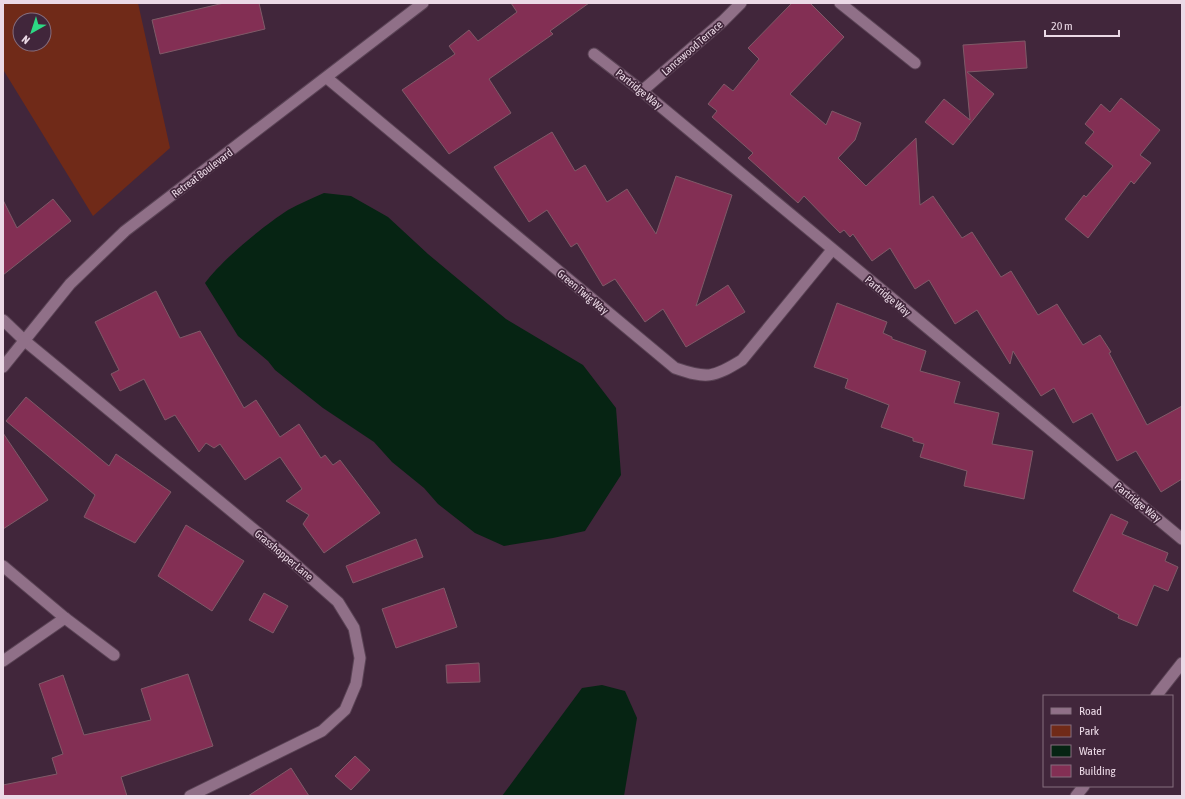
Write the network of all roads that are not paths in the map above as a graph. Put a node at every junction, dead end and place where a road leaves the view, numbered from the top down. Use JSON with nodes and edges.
{"nodes":[{"id":1,"x":423,"y":3,"type":"edge"},
{"id":2,"x":741,"y":3,"type":"edge"},
{"id":3,"x":840,"y":3,"type":"edge"},
{"id":4,"x":594,"y":54,"type":"dead end"},
{"id":5,"x":915,"y":63,"type":"dead end"},
{"id":6,"x":327,"y":78,"type":"junction"},
{"id":7,"x":642,"y":92,"type":"junction"},
{"id":8,"x":832,"y":250,"type":"junction"},
{"id":9,"x":3,"y":320,"type":"edge"},
{"id":10,"x":25,"y":341,"type":"junction"},
{"id":11,"x":3,"y":367,"type":"edge"},
{"id":12,"x":1182,"y":539,"type":"edge"},
{"id":13,"x":3,"y":566,"type":"edge"},
{"id":14,"x":65,"y":618,"type":"junction"},
{"id":15,"x":114,"y":655,"type":"dead end"},
{"id":16,"x":3,"y":661,"type":"edge"},
{"id":17,"x":1182,"y":663,"type":"edge"},
{"id":18,"x":1157,"y":695,"type":"edge"},
{"id":19,"x":1083,"y":787,"type":"edge"},
{"id":20,"x":190,"y":796,"type":"edge"},
{"id":21,"x":1076,"y":796,"type":"edge"}],
"edges":[{"from":1,"to":6,"type":"street","name":"Retreat Boulevard"},
{"from":2,"to":7,"type":"street","name":"Lancewood Terrace"},
{"from":3,"to":5,"type":"street"},
{"from":4,"to":7,"type":"street","name":"Partridge Way"},
{"from":6,"to":8,"type":"street","name":"Green Twig Way"},
{"from":6,"to":10,"type":"street","name":"Retreat Boulevard"},
{"from":7,"to":8,"type":"street","name":"Partridge Way"},
{"from":8,"to":12,"type":"street","name":"Partridge Way"},
{"from":9,"to":10,"type":"street","name":"Grasshopper Lane"},
{"from":10,"to":11,"type":"street","name":"Retreat Boulevard"},
{"from":10,"to":20,"type":"street","name":"Grasshopper Lane"},
{"from":13,"to":14,"type":"street"},
{"from":14,"to":15,"type":"street"},
{"from":14,"to":16,"type":"street"},
{"from":17,"to":18,"type":"street"},
{"from":19,"to":21,"type":"street"}]}
